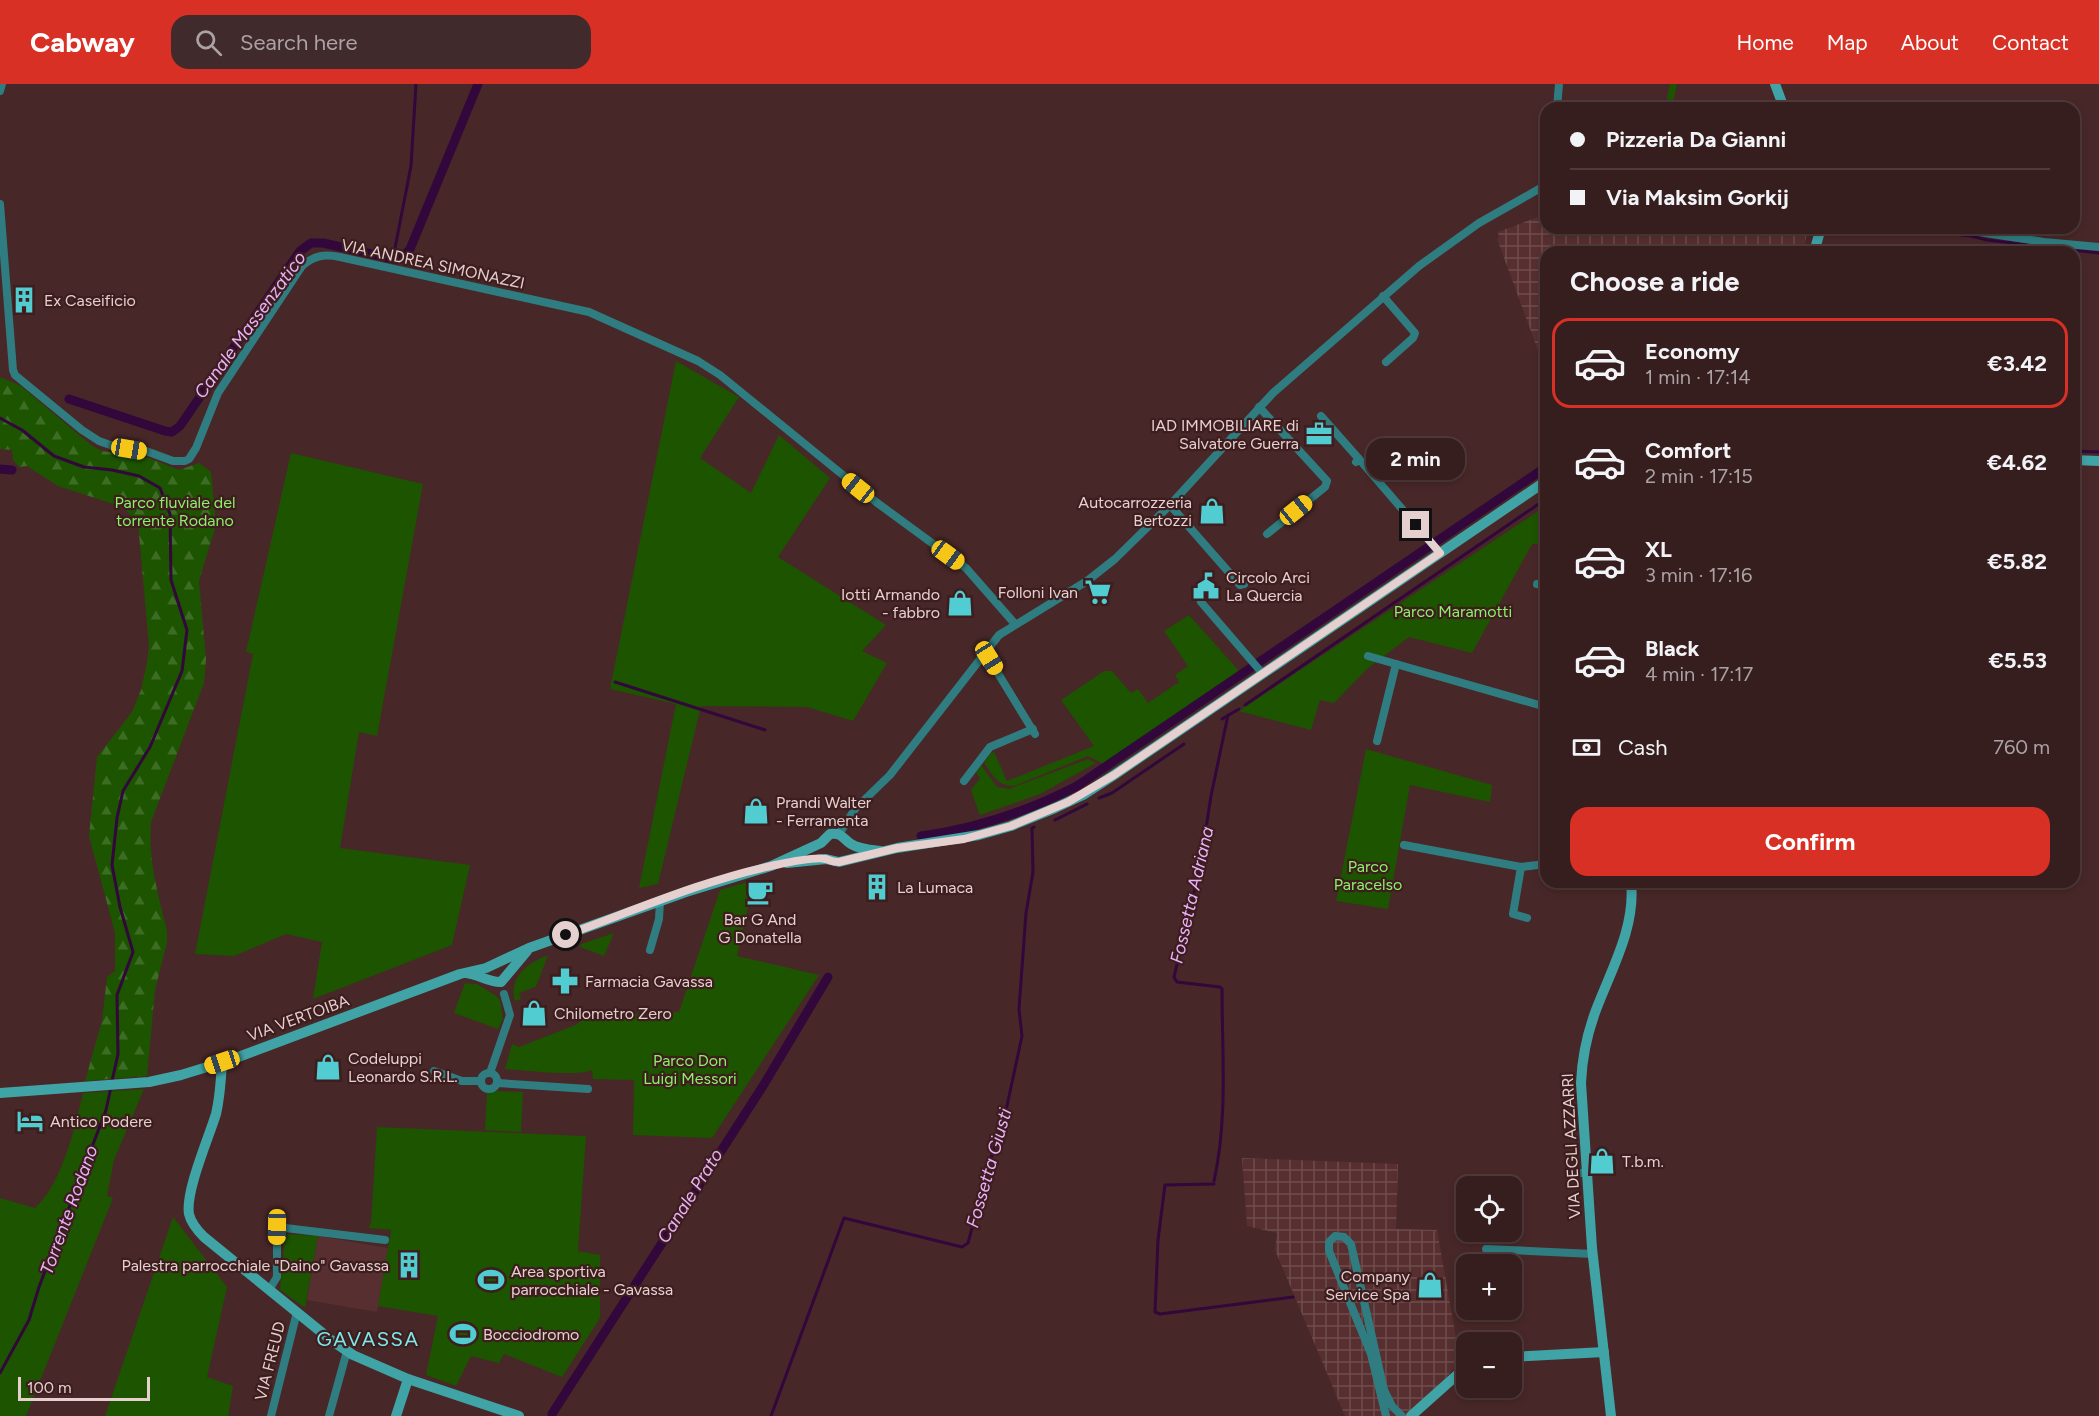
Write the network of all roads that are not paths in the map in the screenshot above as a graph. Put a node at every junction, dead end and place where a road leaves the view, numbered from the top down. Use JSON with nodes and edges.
{"nodes":[{"id":1,"x":2,"y":84,"type":"edge"},
{"id":2,"x":1560,"y":84,"type":"edge"},
{"id":3,"x":1775,"y":84,"type":"edge"},
{"id":4,"x":0,"y":91,"type":"edge"},
{"id":5,"x":1558,"y":102,"type":"edge"},
{"id":6,"x":1782,"y":102,"type":"edge"},
{"id":7,"x":1540,"y":189,"type":"edge"},
{"id":8,"x":0,"y":204,"type":"edge"},
{"id":9,"x":1992,"y":234,"type":"edge"},
{"id":10,"x":2099,"y":247,"type":"edge"},
{"id":11,"x":1383,"y":296,"type":"junction"},
{"id":12,"x":1386,"y":362,"type":"dead end"},
{"id":13,"x":1259,"y":407,"type":"junction"},
{"id":14,"x":1321,"y":416,"type":"dead end"},
{"id":15,"x":2080,"y":460,"type":"edge"},
{"id":16,"x":2099,"y":461,"type":"edge"},
{"id":17,"x":1540,"y":485,"type":"edge"},
{"id":18,"x":1170,"y":505,"type":"junction"},
{"id":19,"x":1267,"y":534,"type":"dead end"},
{"id":20,"x":1435,"y":547,"type":"junction"},
{"id":21,"x":1244,"y":584,"type":"dead end"},
{"id":22,"x":1537,"y":584,"type":"dead end"},
{"id":23,"x":1540,"y":585,"type":"edge"},
{"id":24,"x":1201,"y":602,"type":"dead end"},
{"id":25,"x":1015,"y":624,"type":"junction"},
{"id":26,"x":985,"y":652,"type":"junction"},
{"id":27,"x":1368,"y":656,"type":"dead end"},
{"id":28,"x":1396,"y":664,"type":"junction"},
{"id":29,"x":1259,"y":670,"type":"junction"},
{"id":30,"x":1540,"y":705,"type":"edge"},
{"id":31,"x":1377,"y":741,"type":"dead end"},
{"id":32,"x":964,"y":781,"type":"dead end"},
{"id":33,"x":839,"y":834,"type":"junction"},
{"id":34,"x":821,"y":843,"type":"junction"},
{"id":35,"x":849,"y":843,"type":"junction"},
{"id":36,"x":1404,"y":845,"type":"dead end"},
{"id":37,"x":880,"y":851,"type":"junction"},
{"id":38,"x":826,"y":859,"type":"junction"},
{"id":39,"x":843,"y":860,"type":"junction"},
{"id":40,"x":1540,"y":865,"type":"edge"},
{"id":41,"x":771,"y":866,"type":"junction"},
{"id":42,"x":1521,"y":867,"type":"junction"},
{"id":43,"x":1631,"y":888,"type":"edge"},
{"id":44,"x":660,"y":901,"type":"junction"},
{"id":45,"x":1527,"y":918,"type":"dead end"},
{"id":46,"x":529,"y":948,"type":"junction"},
{"id":47,"x":650,"y":950,"type":"dead end"},
{"id":48,"x":494,"y":965,"type":"junction"},
{"id":49,"x":460,"y":974,"type":"junction"},
{"id":50,"x":499,"y":979,"type":"junction"},
{"id":51,"x":222,"y":1062,"type":"junction"},
{"id":52,"x":434,"y":1071,"type":"dead end"},
{"id":53,"x":490,"y":1073,"type":"junction"},
{"id":54,"x":481,"y":1081,"type":"junction"},
{"id":55,"x":497,"y":1083,"type":"junction"},
{"id":56,"x":588,"y":1089,"type":"dead end"},
{"id":57,"x":0,"y":1093,"type":"edge"},
{"id":58,"x":1569,"y":1173,"type":"dead end"},
{"id":59,"x":1586,"y":1173,"type":"junction"},
{"id":60,"x":385,"y":1240,"type":"dead end"},
{"id":61,"x":1486,"y":1249,"type":"dead end"},
{"id":62,"x":1593,"y":1254,"type":"junction"},
{"id":63,"x":269,"y":1290,"type":"junction"},
{"id":64,"x":297,"y":1312,"type":"junction"},
{"id":65,"x":347,"y":1351,"type":"junction"},
{"id":66,"x":1604,"y":1352,"type":"junction"},
{"id":67,"x":1522,"y":1356,"type":"edge"},
{"id":68,"x":1456,"y":1376,"type":"edge"},
{"id":69,"x":408,"y":1379,"type":"junction"},
{"id":70,"x":271,"y":1416,"type":"edge"},
{"id":71,"x":329,"y":1416,"type":"edge"},
{"id":72,"x":396,"y":1416,"type":"edge"},
{"id":73,"x":519,"y":1416,"type":"edge"},
{"id":74,"x":1386,"y":1416,"type":"edge"},
{"id":75,"x":1402,"y":1416,"type":"edge"},
{"id":76,"x":1411,"y":1416,"type":"edge"},
{"id":77,"x":1611,"y":1416,"type":"edge"}],
"edges":[{"from":1,"to":4,"type":"street"},
{"from":2,"to":5,"type":"street"},
{"from":3,"to":6,"type":"main road"},
{"from":7,"to":11,"type":"street"},
{"from":8,"to":25,"type":"street","name":"VIA ANDREA SIMONAZZI"},
{"from":9,"to":10,"type":"street"},
{"from":11,"to":12,"type":"street"},
{"from":11,"to":13,"type":"street"},
{"from":13,"to":18,"type":"street"},
{"from":13,"to":19,"type":"street"},
{"from":14,"to":20,"type":"street"},
{"from":15,"to":16,"type":"main road"},
{"from":17,"to":20,"type":"main road"},
{"from":18,"to":21,"type":"street"},
{"from":18,"to":25,"type":"street"},
{"from":20,"to":29,"type":"main road"},
{"from":22,"to":23,"type":"street"},
{"from":24,"to":29,"type":"street"},
{"from":25,"to":26,"type":"street"},
{"from":26,"to":32,"type":"street"},
{"from":26,"to":33,"type":"street"},
{"from":27,"to":28,"type":"street"},
{"from":28,"to":30,"type":"street"},
{"from":28,"to":31,"type":"street"},
{"from":29,"to":37,"type":"main road"},
{"from":33,"to":34,"type":"main road"},
{"from":33,"to":35,"type":"main road"},
{"from":34,"to":38,"type":"main road"},
{"from":34,"to":41,"type":"main road"},
{"from":35,"to":37,"type":"main road"},
{"from":35,"to":39,"type":"main road"},
{"from":36,"to":42,"type":"street"},
{"from":37,"to":39,"type":"main road"},
{"from":38,"to":39,"type":"main road"},
{"from":38,"to":41,"type":"main road"},
{"from":40,"to":42,"type":"street"},
{"from":41,"to":44,"type":"main road"},
{"from":42,"to":45,"type":"street"},
{"from":43,"to":59,"type":"main road","name":"VIA DEGLI AZZARRI"},
{"from":44,"to":46,"type":"main road"},
{"from":44,"to":47,"type":"street"},
{"from":46,"to":48,"type":"main road","name":"VIA VERTOIBA"},
{"from":46,"to":50,"type":"main road"},
{"from":48,"to":49,"type":"main road","name":"VIA VERTOIBA"},
{"from":48,"to":50,"type":"main road"},
{"from":48,"to":50,"type":"main road"},
{"from":49,"to":50,"type":"main road"},
{"from":49,"to":51,"type":"main road","name":"VIA VERTOIBA"},
{"from":50,"to":53,"type":"street"},
{"from":51,"to":57,"type":"main road","name":"VIA VERTOIBA"},
{"from":51,"to":63,"type":"main road"},
{"from":52,"to":54,"type":"street"},
{"from":53,"to":54,"type":"street"},
{"from":53,"to":55,"type":"street"},
{"from":54,"to":55,"type":"street"},
{"from":55,"to":56,"type":"street"},
{"from":58,"to":59,"type":"street"},
{"from":59,"to":62,"type":"main road","name":"VIA DEGLI AZZARRI"},
{"from":60,"to":63,"type":"street"},
{"from":61,"to":62,"type":"street"},
{"from":62,"to":66,"type":"main road","name":"VIA DEGLI AZZARRI"},
{"from":63,"to":64,"type":"main road"},
{"from":64,"to":65,"type":"main road"},
{"from":64,"to":70,"type":"street","name":"VIA FREUD"},
{"from":65,"to":69,"type":"main road"},
{"from":65,"to":71,"type":"street"},
{"from":66,"to":67,"type":"main road"},
{"from":66,"to":77,"type":"main road","name":"VIA DEGLI AZZARRI"},
{"from":68,"to":76,"type":"main road"},
{"from":69,"to":72,"type":"main road"},
{"from":69,"to":73,"type":"main road"},
{"from":74,"to":75,"type":"street"}]}
